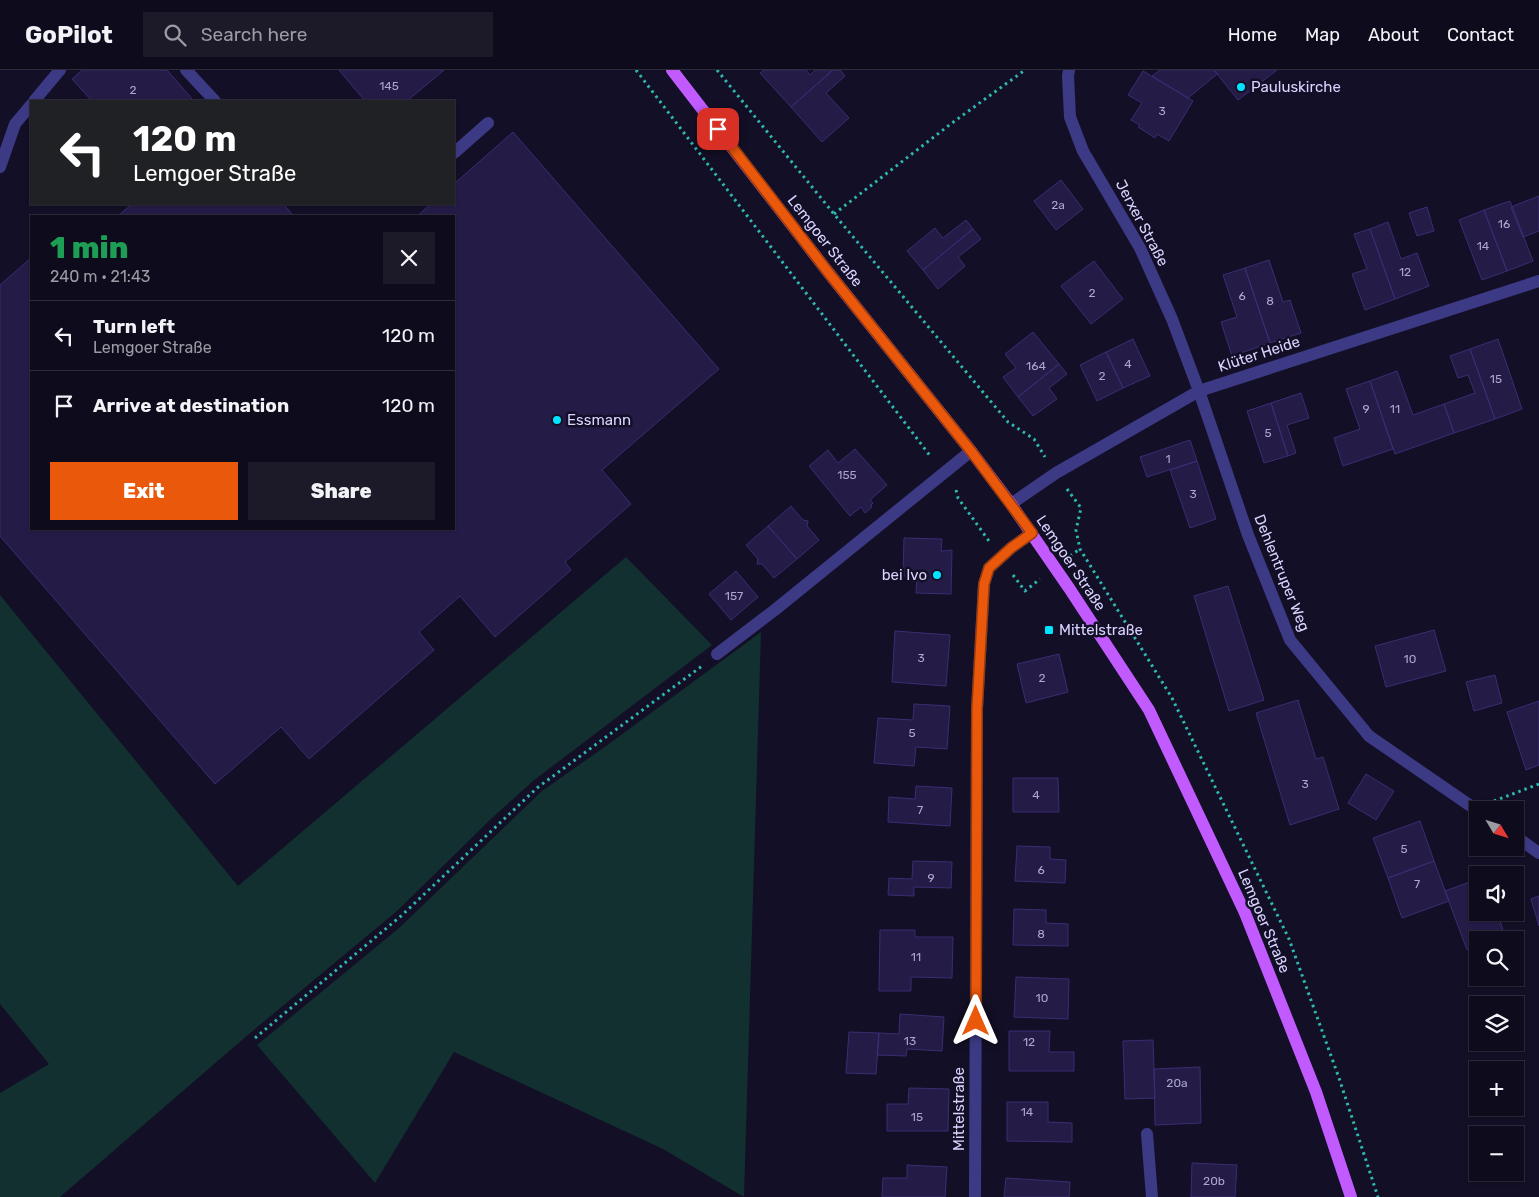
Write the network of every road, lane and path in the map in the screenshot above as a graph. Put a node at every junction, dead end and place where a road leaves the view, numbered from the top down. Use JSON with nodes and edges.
{"nodes":[{"id":1,"x":60,"y":70,"type":"edge"},
{"id":2,"x":186,"y":70,"type":"edge"},
{"id":3,"x":636,"y":70,"type":"edge"},
{"id":4,"x":672,"y":70,"type":"edge"},
{"id":5,"x":718,"y":70,"type":"edge"},
{"id":6,"x":1026,"y":70,"type":"edge"},
{"id":7,"x":1070,"y":70,"type":"edge"},
{"id":8,"x":35,"y":100,"type":"edge"},
{"id":9,"x":214,"y":100,"type":"edge"},
{"id":10,"x":30,"y":106,"type":"edge"},
{"id":11,"x":488,"y":123,"type":"dead end"},
{"id":12,"x":455,"y":153,"type":"edge"},
{"id":13,"x":0,"y":167,"type":"edge"},
{"id":14,"x":834,"y":214,"type":"junction"},
{"id":15,"x":1539,"y":281,"type":"edge"},
{"id":16,"x":1198,"y":391,"type":"junction"},
{"id":17,"x":971,"y":451,"type":"junction"},
{"id":18,"x":930,"y":457,"type":"dead end"},
{"id":19,"x":1056,"y":473,"type":"junction"},
{"id":20,"x":1011,"y":504,"type":"junction"},
{"id":21,"x":1032,"y":533,"type":"junction"},
{"id":22,"x":718,"y":654,"type":"joint"},
{"id":23,"x":1539,"y":784,"type":"edge"},
{"id":24,"x":1498,"y":801,"type":"edge"},
{"id":25,"x":1469,"y":805,"type":"edge"},
{"id":26,"x":1524,"y":842,"type":"edge"},
{"id":27,"x":1539,"y":853,"type":"edge"},
{"id":28,"x":255,"y":1038,"type":"dead end"},
{"id":29,"x":1147,"y":1134,"type":"dead end"},
{"id":30,"x":976,"y":1197,"type":"edge"},
{"id":31,"x":1152,"y":1197,"type":"edge"},
{"id":32,"x":1351,"y":1197,"type":"edge"}],
"edges":[{"from":1,"to":8,"type":"street"},
{"from":2,"to":9,"type":"street"},
{"from":3,"to":18,"type":"path"},
{"from":4,"to":17,"type":"main road","name":"Lemgoer Straße"},
{"from":5,"to":14,"type":"path"},
{"from":6,"to":14,"type":"path"},
{"from":7,"to":16,"type":"street","name":"Jerxer Straße"},
{"from":10,"to":13,"type":"street"},
{"from":11,"to":12,"type":"street"},
{"from":14,"to":19,"type":"path"},
{"from":15,"to":16,"type":"street","name":"Klüter Heide"},
{"from":16,"to":19,"type":"street","name":"Klüter Heide"},
{"from":16,"to":25,"type":"street","name":"Dehlentruper Weg"},
{"from":17,"to":20,"type":"main road","name":"Lemgoer Straße"},
{"from":17,"to":22,"type":"street"},
{"from":19,"to":20,"type":"street","name":"Klüter Heide"},
{"from":20,"to":21,"type":"main road","name":"Lemgoer Straße"},
{"from":21,"to":30,"type":"street","name":"Mittelstraße"},
{"from":21,"to":32,"type":"main road","name":"Lemgoer Straße"},
{"from":22,"to":28,"type":"path"},
{"from":23,"to":24,"type":"path"},
{"from":26,"to":27,"type":"street"},
{"from":29,"to":31,"type":"street"}]}
